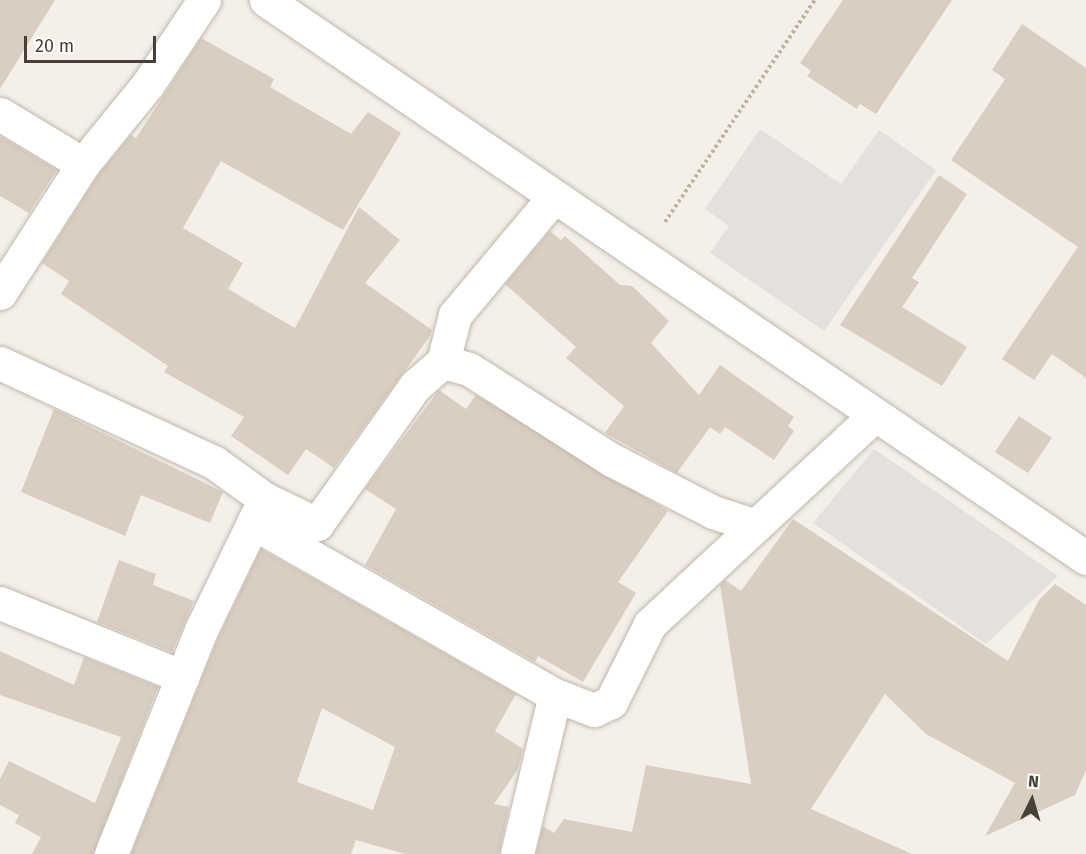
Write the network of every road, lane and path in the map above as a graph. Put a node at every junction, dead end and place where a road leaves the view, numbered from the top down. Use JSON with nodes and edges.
{"nodes":[{"id":1,"x":204,"y":0,"type":"edge"},
{"id":2,"x":266,"y":0,"type":"edge"},
{"id":3,"x":814,"y":0,"type":"edge"},
{"id":4,"x":0,"y":114,"type":"edge"},
{"id":5,"x":83,"y":164,"type":"junction"},
{"id":6,"x":553,"y":198,"type":"junction"},
{"id":7,"x":641,"y":258,"type":"junction"},
{"id":8,"x":0,"y":293,"type":"edge"},
{"id":9,"x":443,"y":362,"type":"junction"},
{"id":10,"x":0,"y":363,"type":"edge"},
{"id":11,"x":874,"y":416,"type":"junction"},
{"id":12,"x":259,"y":511,"type":"junction"},
{"id":13,"x":753,"y":525,"type":"junction"},
{"id":14,"x":1086,"y":558,"type":"edge"},
{"id":15,"x":0,"y":603,"type":"edge"},
{"id":16,"x":183,"y":677,"type":"junction"},
{"id":17,"x":555,"y":694,"type":"junction"},
{"id":18,"x":111,"y":854,"type":"edge"},
{"id":19,"x":517,"y":854,"type":"edge"}],
"edges":[{"from":1,"to":5,"type":"street"},
{"from":2,"to":6,"type":"street"},
{"from":3,"to":7,"type":"path"},
{"from":4,"to":5,"type":"street"},
{"from":5,"to":8,"type":"street"},
{"from":6,"to":7,"type":"street"},
{"from":6,"to":9,"type":"street"},
{"from":7,"to":11,"type":"street"},
{"from":9,"to":12,"type":"street"},
{"from":9,"to":13,"type":"street"},
{"from":10,"to":12,"type":"street"},
{"from":11,"to":13,"type":"street"},
{"from":11,"to":14,"type":"street"},
{"from":12,"to":16,"type":"street"},
{"from":12,"to":17,"type":"street"},
{"from":13,"to":17,"type":"street"},
{"from":15,"to":16,"type":"street"},
{"from":16,"to":18,"type":"street"},
{"from":17,"to":19,"type":"street"}]}
